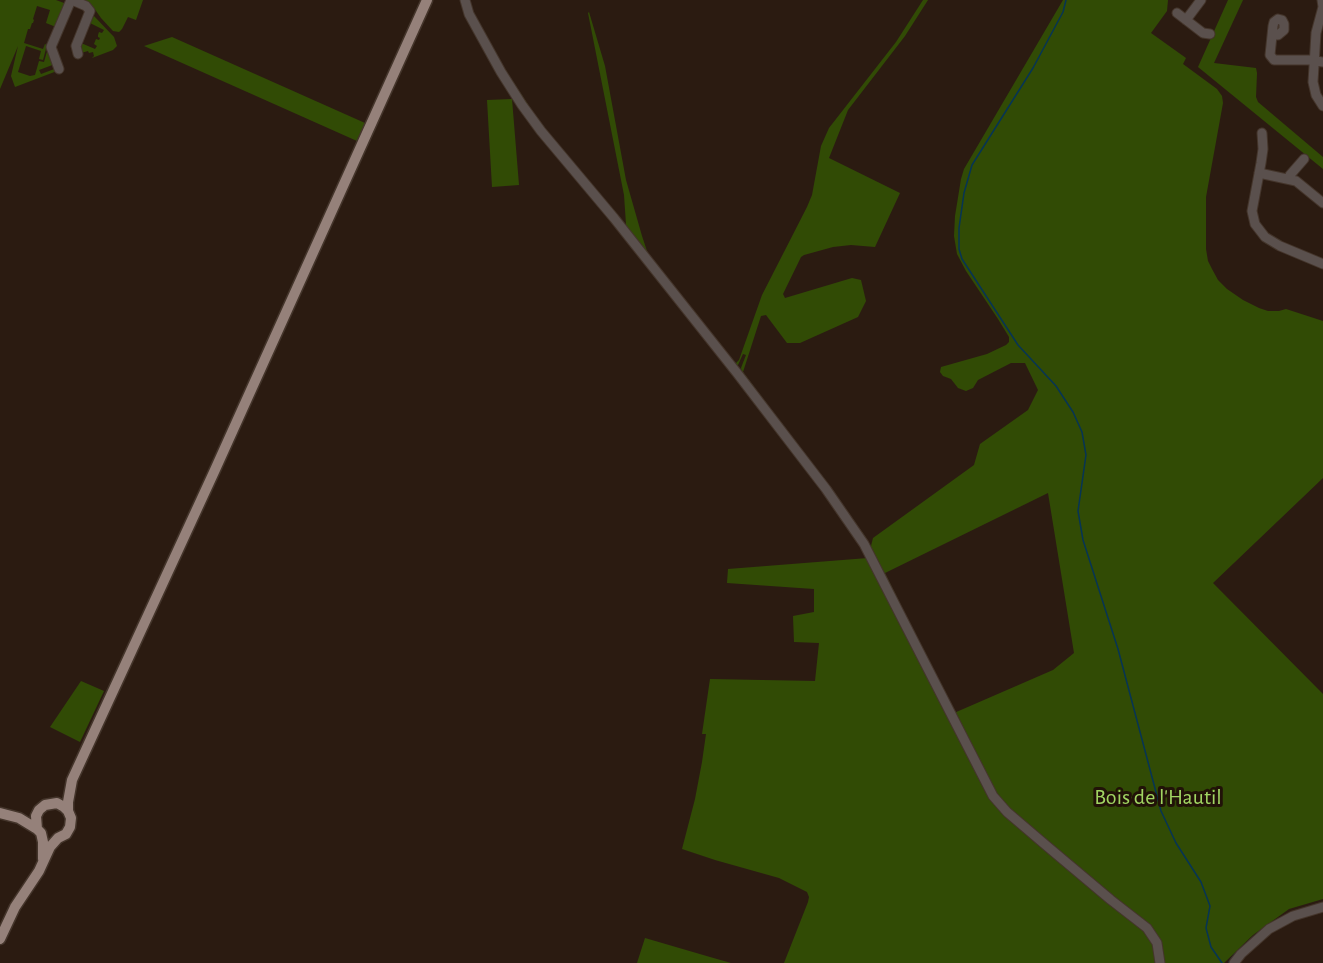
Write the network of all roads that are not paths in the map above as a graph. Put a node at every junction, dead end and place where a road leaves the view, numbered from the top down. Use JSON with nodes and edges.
{"nodes":[{"id":1,"x":72,"y":0,"type":"edge"},
{"id":2,"x":428,"y":0,"type":"edge"},
{"id":3,"x":465,"y":0,"type":"edge"},
{"id":4,"x":1201,"y":0,"type":"edge"},
{"id":5,"x":1322,"y":0,"type":"edge"},
{"id":6,"x":1177,"y":13,"type":"dead end"},
{"id":7,"x":1186,"y":20,"type":"junction"},
{"id":8,"x":1210,"y":34,"type":"dead end"},
{"id":9,"x":1272,"y":35,"type":"dead end"},
{"id":10,"x":78,"y":54,"type":"dead end"},
{"id":11,"x":1319,"y":61,"type":"edge"},
{"id":12,"x":59,"y":69,"type":"dead end"},
{"id":13,"x":1323,"y":106,"type":"edge"},
{"id":14,"x":1262,"y":133,"type":"dead end"},
{"id":15,"x":1305,"y":159,"type":"dead end"},
{"id":16,"x":1259,"y":173,"type":"junction"},
{"id":17,"x":1289,"y":179,"type":"junction"},
{"id":18,"x":1323,"y":203,"type":"edge"},
{"id":19,"x":1323,"y":264,"type":"edge"},
{"id":20,"x":72,"y":780,"type":"junction"},
{"id":21,"x":53,"y":803,"type":"junction"},
{"id":22,"x":68,"y":811,"type":"junction"},
{"id":23,"x":38,"y":812,"type":"junction"},
{"id":24,"x":5,"y":813,"type":"edge"},
{"id":25,"x":39,"y":831,"type":"junction"},
{"id":26,"x":58,"y":838,"type":"junction"},
{"id":27,"x":41,"y":865,"type":"junction"},
{"id":28,"x":1323,"y":907,"type":"edge"},
{"id":29,"x":0,"y":939,"type":"edge"},
{"id":30,"x":1160,"y":963,"type":"edge"},
{"id":31,"x":1234,"y":963,"type":"edge"}],
"edges":[{"from":1,"to":10,"type":"street"},
{"from":1,"to":12,"type":"street"},
{"from":2,"to":20,"type":"main road"},
{"from":3,"to":30,"type":"street"},
{"from":4,"to":7,"type":"street"},
{"from":5,"to":11,"type":"street"},
{"from":6,"to":7,"type":"street"},
{"from":7,"to":8,"type":"street"},
{"from":9,"to":11,"type":"street"},
{"from":11,"to":13,"type":"street"},
{"from":14,"to":16,"type":"street"},
{"from":15,"to":17,"type":"street"},
{"from":16,"to":17,"type":"street"},
{"from":16,"to":19,"type":"street"},
{"from":17,"to":18,"type":"street"},
{"from":20,"to":21,"type":"main road"},
{"from":20,"to":22,"type":"main road"},
{"from":21,"to":22,"type":"main road"},
{"from":21,"to":23,"type":"main road"},
{"from":22,"to":26,"type":"main road"},
{"from":23,"to":24,"type":"main road"},
{"from":23,"to":25,"type":"main road"},
{"from":24,"to":25,"type":"main road"},
{"from":25,"to":26,"type":"main road"},
{"from":25,"to":27,"type":"main road"},
{"from":26,"to":27,"type":"main road"},
{"from":27,"to":29,"type":"main road"},
{"from":28,"to":31,"type":"street"}]}
